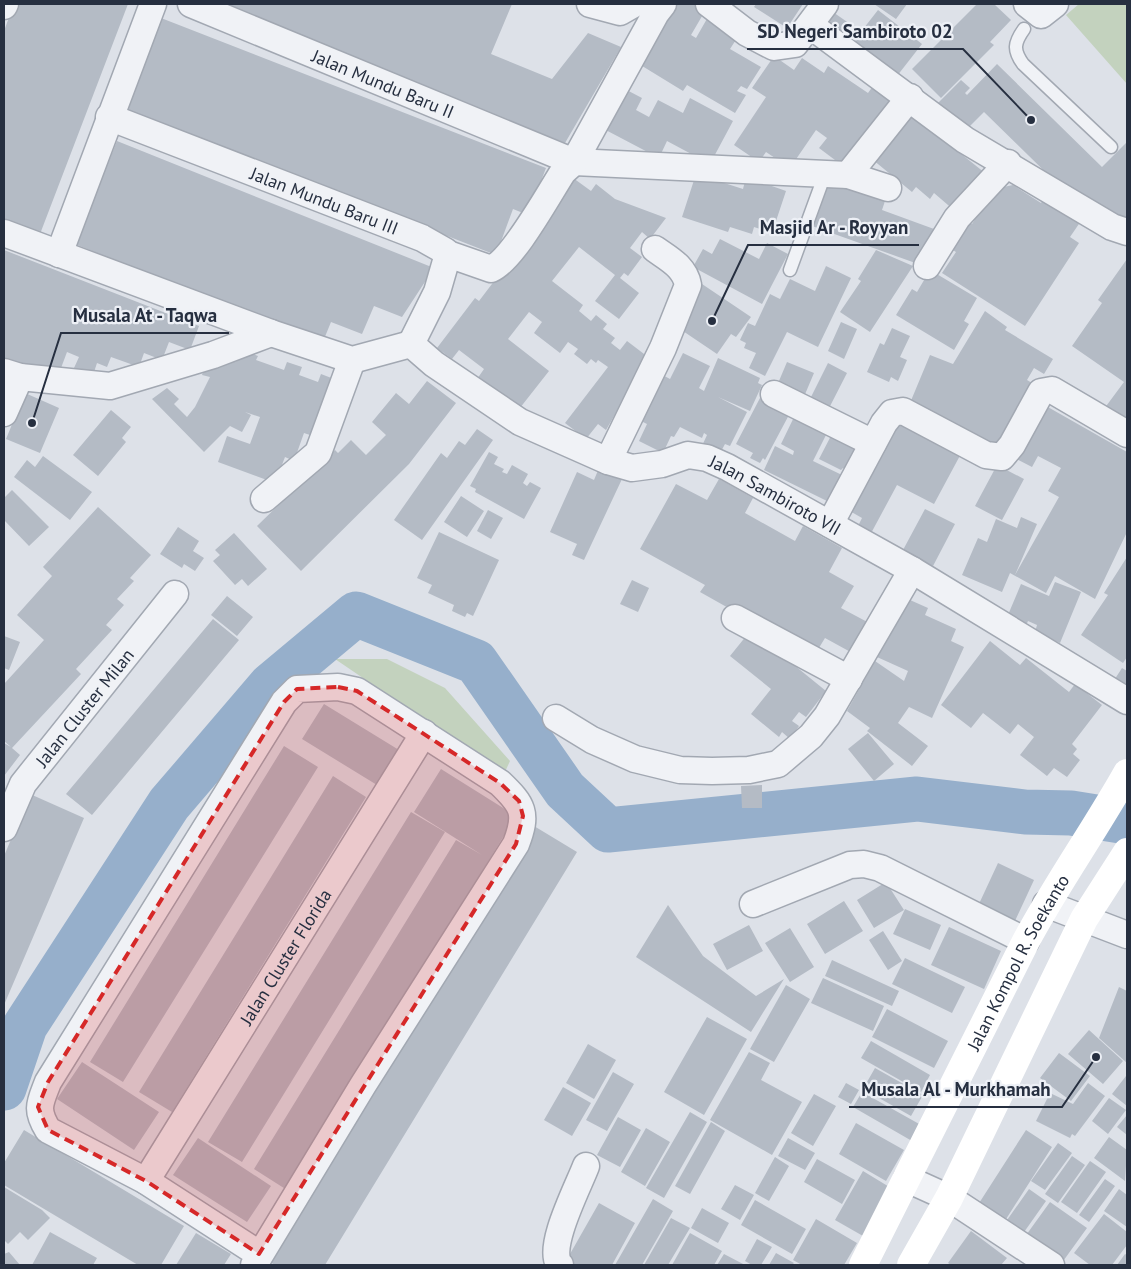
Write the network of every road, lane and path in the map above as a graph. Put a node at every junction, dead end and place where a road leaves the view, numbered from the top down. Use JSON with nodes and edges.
{"nodes":[{"id":1,"x":153,"y":4,"type":"edge"},
{"id":2,"x":191,"y":4,"type":"edge"},
{"id":3,"x":590,"y":4,"type":"edge"},
{"id":4,"x":663,"y":4,"type":"edge"},
{"id":5,"x":709,"y":4,"type":"edge"},
{"id":6,"x":824,"y":4,"type":"edge"},
{"id":7,"x":627,"y":8,"type":"edge"},
{"id":8,"x":1035,"y":15,"type":"edge"},
{"id":9,"x":810,"y":25,"type":"junction"},
{"id":10,"x":910,"y":97,"type":"junction"},
{"id":11,"x":109,"y":117,"type":"junction"},
{"id":12,"x":1111,"y":147,"type":"dead end"},
{"id":13,"x":574,"y":162,"type":"junction"},
{"id":14,"x":1008,"y":163,"type":"junction"},
{"id":15,"x":836,"y":175,"type":"junction"},
{"id":16,"x":888,"y":188,"type":"dead end"},
{"id":17,"x":1127,"y":232,"type":"edge"},
{"id":18,"x":4,"y":233,"type":"edge"},
{"id":19,"x":655,"y":249,"type":"dead end"},
{"id":20,"x":59,"y":254,"type":"junction"},
{"id":21,"x":448,"y":254,"type":"junction"},
{"id":22,"x":927,"y":266,"type":"dead end"},
{"id":23,"x":790,"y":270,"type":"dead end"},
{"id":24,"x":271,"y":333,"type":"junction"},
{"id":25,"x":412,"y":344,"type":"junction"},
{"id":26,"x":352,"y":360,"type":"junction"},
{"id":27,"x":12,"y":375,"type":"edge"},
{"id":28,"x":774,"y":394,"type":"dead end"},
{"id":29,"x":4,"y":413,"type":"edge"},
{"id":30,"x":1127,"y":434,"type":"edge"},
{"id":31,"x":873,"y":443,"type":"junction"},
{"id":32,"x":608,"y":461,"type":"junction"},
{"id":33,"x":264,"y":499,"type":"dead end"},
{"id":34,"x":830,"y":524,"type":"junction"},
{"id":35,"x":912,"y":570,"type":"junction"},
{"id":36,"x":175,"y":594,"type":"dead end"},
{"id":37,"x":735,"y":618,"type":"dead end"},
{"id":38,"x":849,"y":679,"type":"junction"},
{"id":39,"x":1127,"y":701,"type":"edge"},
{"id":40,"x":556,"y":718,"type":"dead end"},
{"id":41,"x":424,"y":733,"type":"junction"},
{"id":42,"x":1127,"y":773,"type":"edge"},
{"id":43,"x":4,"y":828,"type":"edge"},
{"id":44,"x":1127,"y":853,"type":"edge"},
{"id":45,"x":753,"y":904,"type":"dead end"},
{"id":46,"x":1046,"y":904,"type":"junction"},
{"id":47,"x":1084,"y":919,"type":"junction"},
{"id":48,"x":1127,"y":934,"type":"edge"},
{"id":49,"x":1026,"y":940,"type":"junction"},
{"id":50,"x":586,"y":1166,"type":"dead end"},
{"id":51,"x":906,"y":1179,"type":"junction"},
{"id":52,"x":146,"y":1181,"type":"junction"},
{"id":53,"x":949,"y":1198,"type":"junction"},
{"id":54,"x":257,"y":1260,"type":"edge"},
{"id":55,"x":560,"y":1265,"type":"edge"},
{"id":56,"x":863,"y":1265,"type":"edge"},
{"id":57,"x":911,"y":1265,"type":"edge"},
{"id":58,"x":1051,"y":1265,"type":"edge"}],
"edges":[{"from":1,"to":11,"type":"street"},
{"from":2,"to":13,"type":"street","name":"Jalan Mundu Baru II"},
{"from":3,"to":7,"type":"street"},
{"from":4,"to":13,"type":"street","name":"Jalan Mundu Baru III"},
{"from":5,"to":9,"type":"street"},
{"from":6,"to":9,"type":"street"},
{"from":8,"to":12,"type":"lane"},
{"from":9,"to":10,"type":"street"},
{"from":10,"to":14,"type":"street"},
{"from":10,"to":15,"type":"street"},
{"from":11,"to":20,"type":"street"},
{"from":11,"to":21,"type":"street","name":"Jalan Mundu Baru III"},
{"from":13,"to":15,"type":"street","name":"Jalan Mundu Baru II"},
{"from":13,"to":21,"type":"street","name":"Jalan Mundu Baru III"},
{"from":14,"to":17,"type":"street"},
{"from":14,"to":22,"type":"street"},
{"from":15,"to":16,"type":"street","name":"Jalan Mundu Baru II"},
{"from":15,"to":23,"type":"lane"},
{"from":18,"to":20,"type":"street"},
{"from":19,"to":32,"type":"street"},
{"from":20,"to":24,"type":"street"},
{"from":21,"to":25,"type":"street"},
{"from":24,"to":26,"type":"street"},
{"from":24,"to":27,"type":"street"},
{"from":25,"to":26,"type":"street"},
{"from":25,"to":32,"type":"street","name":"Jalan Sambiroto VII"},
{"from":26,"to":33,"type":"street"},
{"from":27,"to":29,"type":"street"},
{"from":28,"to":31,"type":"street"},
{"from":30,"to":31,"type":"street"},
{"from":31,"to":34,"type":"street"},
{"from":32,"to":34,"type":"street","name":"Jalan Sambiroto VII"},
{"from":34,"to":35,"type":"street","name":"Jalan Sambiroto VII"},
{"from":35,"to":38,"type":"street"},
{"from":35,"to":39,"type":"street","name":"Jalan Sambiroto VII"},
{"from":36,"to":43,"type":"street","name":"Jalan Cluster Milan"},
{"from":37,"to":38,"type":"street"},
{"from":38,"to":40,"type":"street"},
{"from":41,"to":52,"type":"street","name":"Jalan Cluster Florida"},
{"from":41,"to":52,"type":"street"},
{"from":41,"to":54,"type":"street"},
{"from":42,"to":46,"type":"main road","name":"Jalan Kompol R. Soekanto"},
{"from":44,"to":47,"type":"main road","name":"Jalan Kompol R. Soekanto"},
{"from":45,"to":49,"type":"street"},
{"from":46,"to":47,"type":"street"},
{"from":46,"to":49,"type":"main road","name":"Jalan Kompol R. Soekanto"},
{"from":47,"to":48,"type":"street"},
{"from":47,"to":53,"type":"main road","name":"Jalan Kompol R. Soekanto"},
{"from":49,"to":51,"type":"main road","name":"Jalan Kompol R. Soekanto"},
{"from":50,"to":55,"type":"street"},
{"from":51,"to":53,"type":"street"},
{"from":51,"to":56,"type":"main road","name":"Jalan Kompol R. Soekanto"},
{"from":52,"to":54,"type":"street"},
{"from":53,"to":57,"type":"main road","name":"Jalan Kompol R. Soekanto"},
{"from":53,"to":58,"type":"street"}]}
